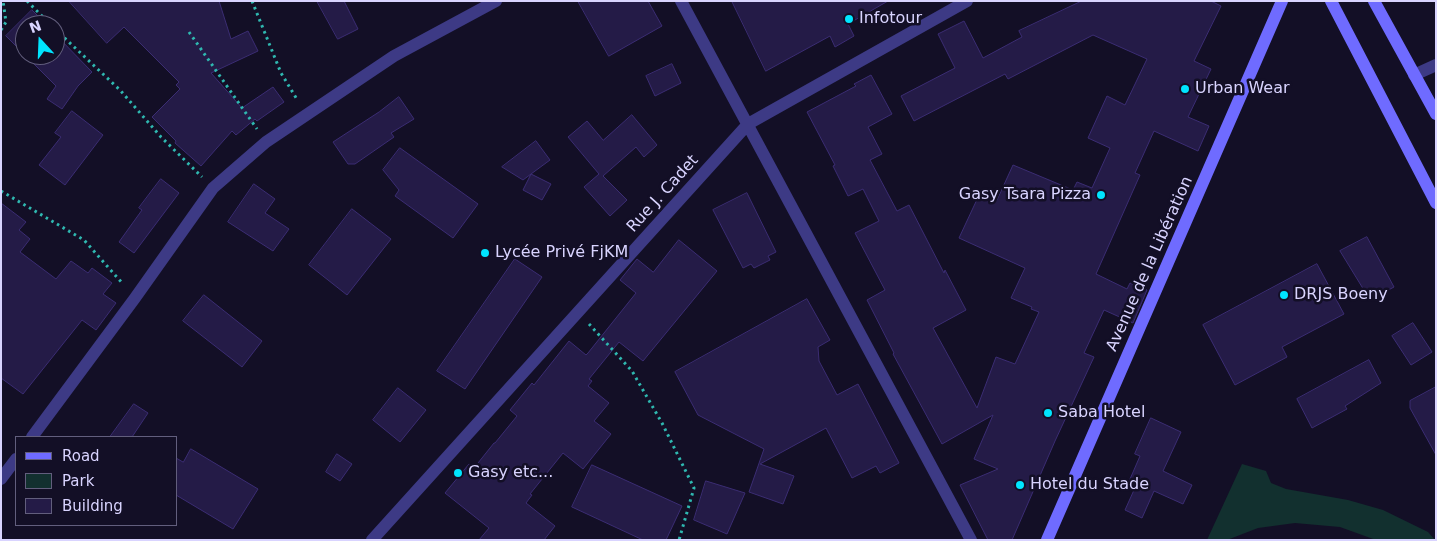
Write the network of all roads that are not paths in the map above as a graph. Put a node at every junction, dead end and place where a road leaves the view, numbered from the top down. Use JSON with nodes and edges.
{"nodes":[{"id":1,"x":496,"y":1,"type":"edge"},
{"id":2,"x":681,"y":1,"type":"edge"},
{"id":3,"x":967,"y":1,"type":"edge"},
{"id":4,"x":1282,"y":1,"type":"edge"},
{"id":5,"x":1331,"y":1,"type":"edge"},
{"id":6,"x":1374,"y":1,"type":"edge"},
{"id":7,"x":1436,"y":65,"type":"edge"},
{"id":8,"x":1414,"y":75,"type":"junction"},
{"id":9,"x":1436,"y":114,"type":"edge"},
{"id":10,"x":748,"y":124,"type":"junction"},
{"id":11,"x":1436,"y":203,"type":"edge"},
{"id":12,"x":33,"y":436,"type":"edge"},
{"id":13,"x":15,"y":460,"type":"edge"},
{"id":14,"x":1,"y":480,"type":"edge"},
{"id":15,"x":372,"y":540,"type":"edge"},
{"id":16,"x":971,"y":540,"type":"edge"},
{"id":17,"x":1047,"y":540,"type":"edge"}],
"edges":[{"from":1,"to":12,"type":"street"},
{"from":2,"to":10,"type":"street"},
{"from":3,"to":10,"type":"street","name":"Rue J. Cadet"},
{"from":4,"to":17,"type":"main road","name":"Avenue de la Libération"},
{"from":5,"to":11,"type":"main road"},
{"from":6,"to":8,"type":"main road"},
{"from":7,"to":8,"type":"street"},
{"from":8,"to":9,"type":"main road"},
{"from":10,"to":15,"type":"street","name":"Rue J. Cadet"},
{"from":10,"to":16,"type":"street"},
{"from":13,"to":14,"type":"street"}]}
